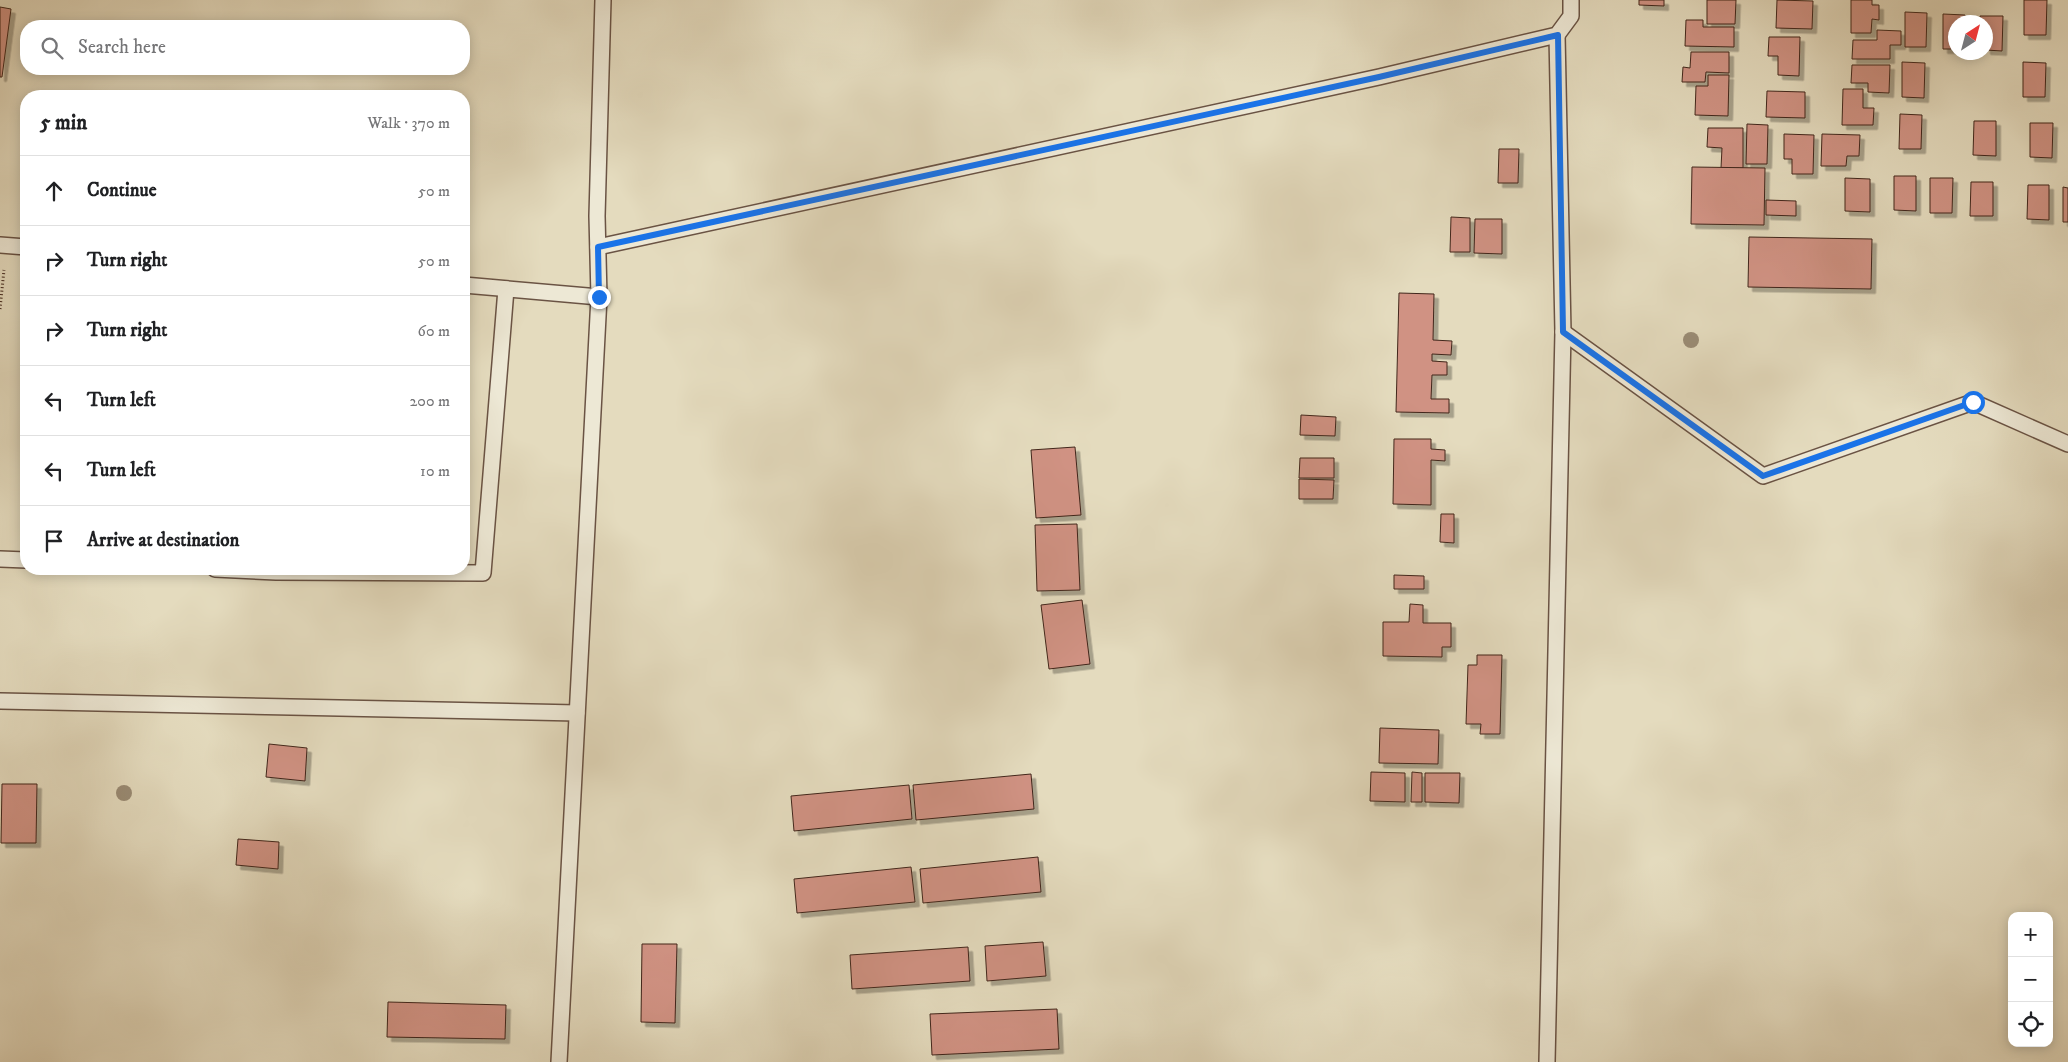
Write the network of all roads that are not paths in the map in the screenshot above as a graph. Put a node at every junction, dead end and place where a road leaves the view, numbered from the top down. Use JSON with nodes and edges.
{"nodes":[{"id":1,"x":603,"y":0,"type":"edge"},
{"id":2,"x":1571,"y":0,"type":"edge"},
{"id":3,"x":1558,"y":35,"type":"junction"},
{"id":4,"x":3,"y":245,"type":"edge"},
{"id":5,"x":20,"y":246,"type":"edge"},
{"id":6,"x":598,"y":247,"type":"junction"},
{"id":7,"x":470,"y":286,"type":"edge"},
{"id":8,"x":506,"y":289,"type":"junction"},
{"id":9,"x":599,"y":297,"type":"junction"},
{"id":10,"x":1563,"y":332,"type":"junction"},
{"id":11,"x":2068,"y":444,"type":"edge"},
{"id":12,"x":0,"y":559,"type":"edge"},
{"id":13,"x":20,"y":560,"type":"edge"},
{"id":14,"x":470,"y":573,"type":"edge"},
{"id":15,"x":0,"y":701,"type":"edge"},
{"id":16,"x":577,"y":713,"type":"junction"},
{"id":17,"x":559,"y":1062,"type":"edge"},
{"id":18,"x":1547,"y":1062,"type":"edge"}],
"edges":[{"from":1,"to":6,"type":"lane"},
{"from":2,"to":3,"type":"lane"},
{"from":3,"to":6,"type":"lane"},
{"from":3,"to":10,"type":"lane"},
{"from":4,"to":5,"type":"lane"},
{"from":6,"to":9,"type":"lane"},
{"from":7,"to":8,"type":"lane"},
{"from":8,"to":9,"type":"lane"},
{"from":8,"to":14,"type":"lane"},
{"from":9,"to":16,"type":"lane"},
{"from":10,"to":11,"type":"lane"},
{"from":10,"to":18,"type":"lane"},
{"from":12,"to":13,"type":"lane"},
{"from":15,"to":16,"type":"lane"},
{"from":16,"to":17,"type":"lane"}]}
